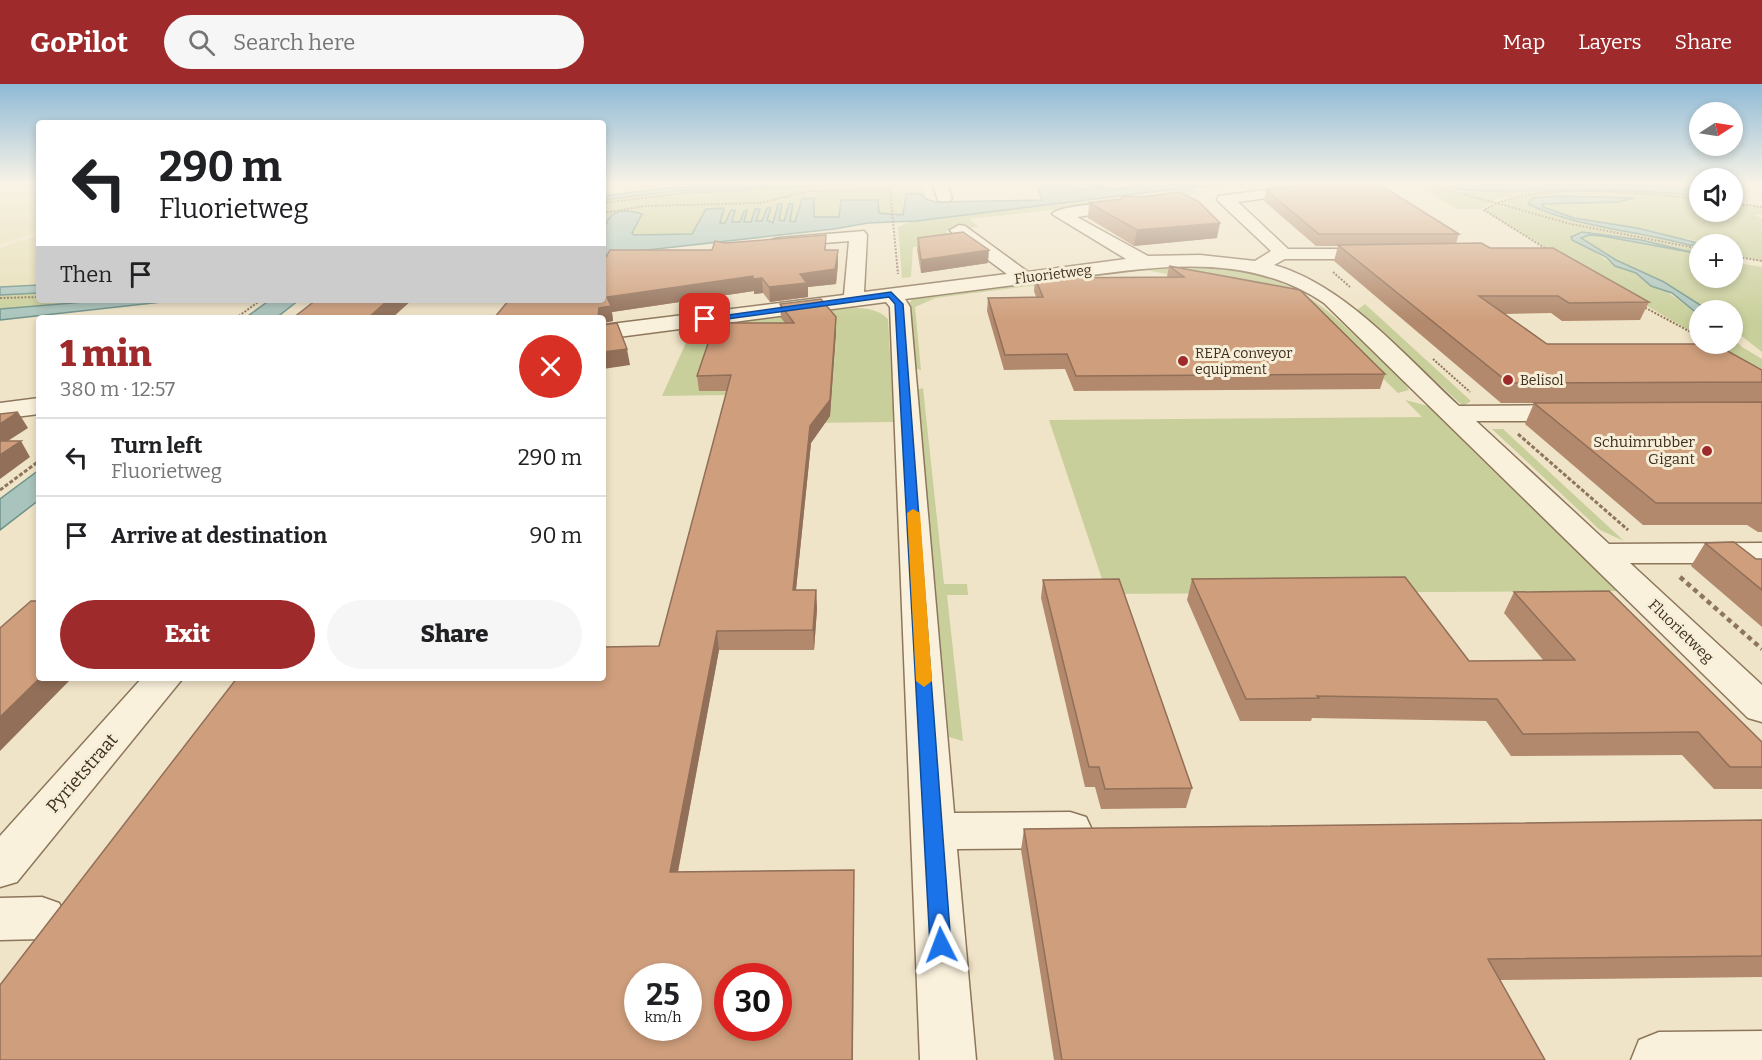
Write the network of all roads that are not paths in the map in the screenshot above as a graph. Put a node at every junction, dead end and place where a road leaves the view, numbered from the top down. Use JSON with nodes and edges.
{"nodes":[{"id":1,"x":959,"y":230,"type":"edge"},
{"id":2,"x":1088,"y":230,"type":"edge"},
{"id":3,"x":1258,"y":230,"type":"edge"},
{"id":4,"x":762,"y":245,"type":"edge"},
{"id":5,"x":1281,"y":254,"type":"junction"},
{"id":6,"x":1401,"y":254,"type":"edge"},
{"id":7,"x":1145,"y":262,"type":"junction"},
{"id":8,"x":1256,"y":268,"type":"junction"},
{"id":9,"x":1023,"y":277,"type":"junction"},
{"id":10,"x":895,"y":293,"type":"junction"},
{"id":11,"x":854,"y":299,"type":"junction"},
{"id":12,"x":606,"y":332,"type":"edge"},
{"id":13,"x":36,"y":406,"type":"edge"},
{"id":14,"x":0,"y":411,"type":"edge"},
{"id":15,"x":1600,"y":413,"type":"edge"},
{"id":16,"x":1452,"y":414,"type":"junction"},
{"id":17,"x":1762,"y":553,"type":"edge"},
{"id":18,"x":1600,"y":554,"type":"junction"},
{"id":19,"x":1746,"y":678,"type":"edge"},
{"id":20,"x":161,"y":681,"type":"edge"},
{"id":21,"x":1762,"y":708,"type":"edge"},
{"id":22,"x":1107,"y":830,"type":"edge"},
{"id":23,"x":933,"y":831,"type":"junction"},
{"id":24,"x":0,"y":868,"type":"edge"},
{"id":25,"x":1762,"y":1059,"type":"edge"},
{"id":26,"x":948,"y":1060,"type":"edge"},
{"id":27,"x":1659,"y":1060,"type":"edge"}],
"edges":[{"from":1,"to":9,"type":"street"},
{"from":2,"to":7,"type":"street"},
{"from":3,"to":5,"type":"street"},
{"from":4,"to":11,"type":"street"},
{"from":5,"to":6,"type":"street"},
{"from":5,"to":8,"type":"street"},
{"from":7,"to":8,"type":"street","name":"Fluorietweg"},
{"from":7,"to":9,"type":"street","name":"Fluorietweg"},
{"from":8,"to":16,"type":"street","name":"Fluorietweg"},
{"from":9,"to":10,"type":"street","name":"Fluorietweg"},
{"from":10,"to":11,"type":"street","name":"Fluorietweg"},
{"from":10,"to":23,"type":"street"},
{"from":11,"to":12,"type":"street","name":"Fluorietweg"},
{"from":13,"to":14,"type":"street"},
{"from":15,"to":16,"type":"street"},
{"from":16,"to":18,"type":"street","name":"Fluorietweg"},
{"from":17,"to":18,"type":"street"},
{"from":18,"to":19,"type":"street","name":"Fluorietweg"},
{"from":19,"to":21,"type":"street","name":"Fluorietweg"},
{"from":20,"to":24,"type":"street","name":"Pyrietstraat"},
{"from":22,"to":23,"type":"street"},
{"from":23,"to":26,"type":"street"},
{"from":25,"to":27,"type":"street"}]}
